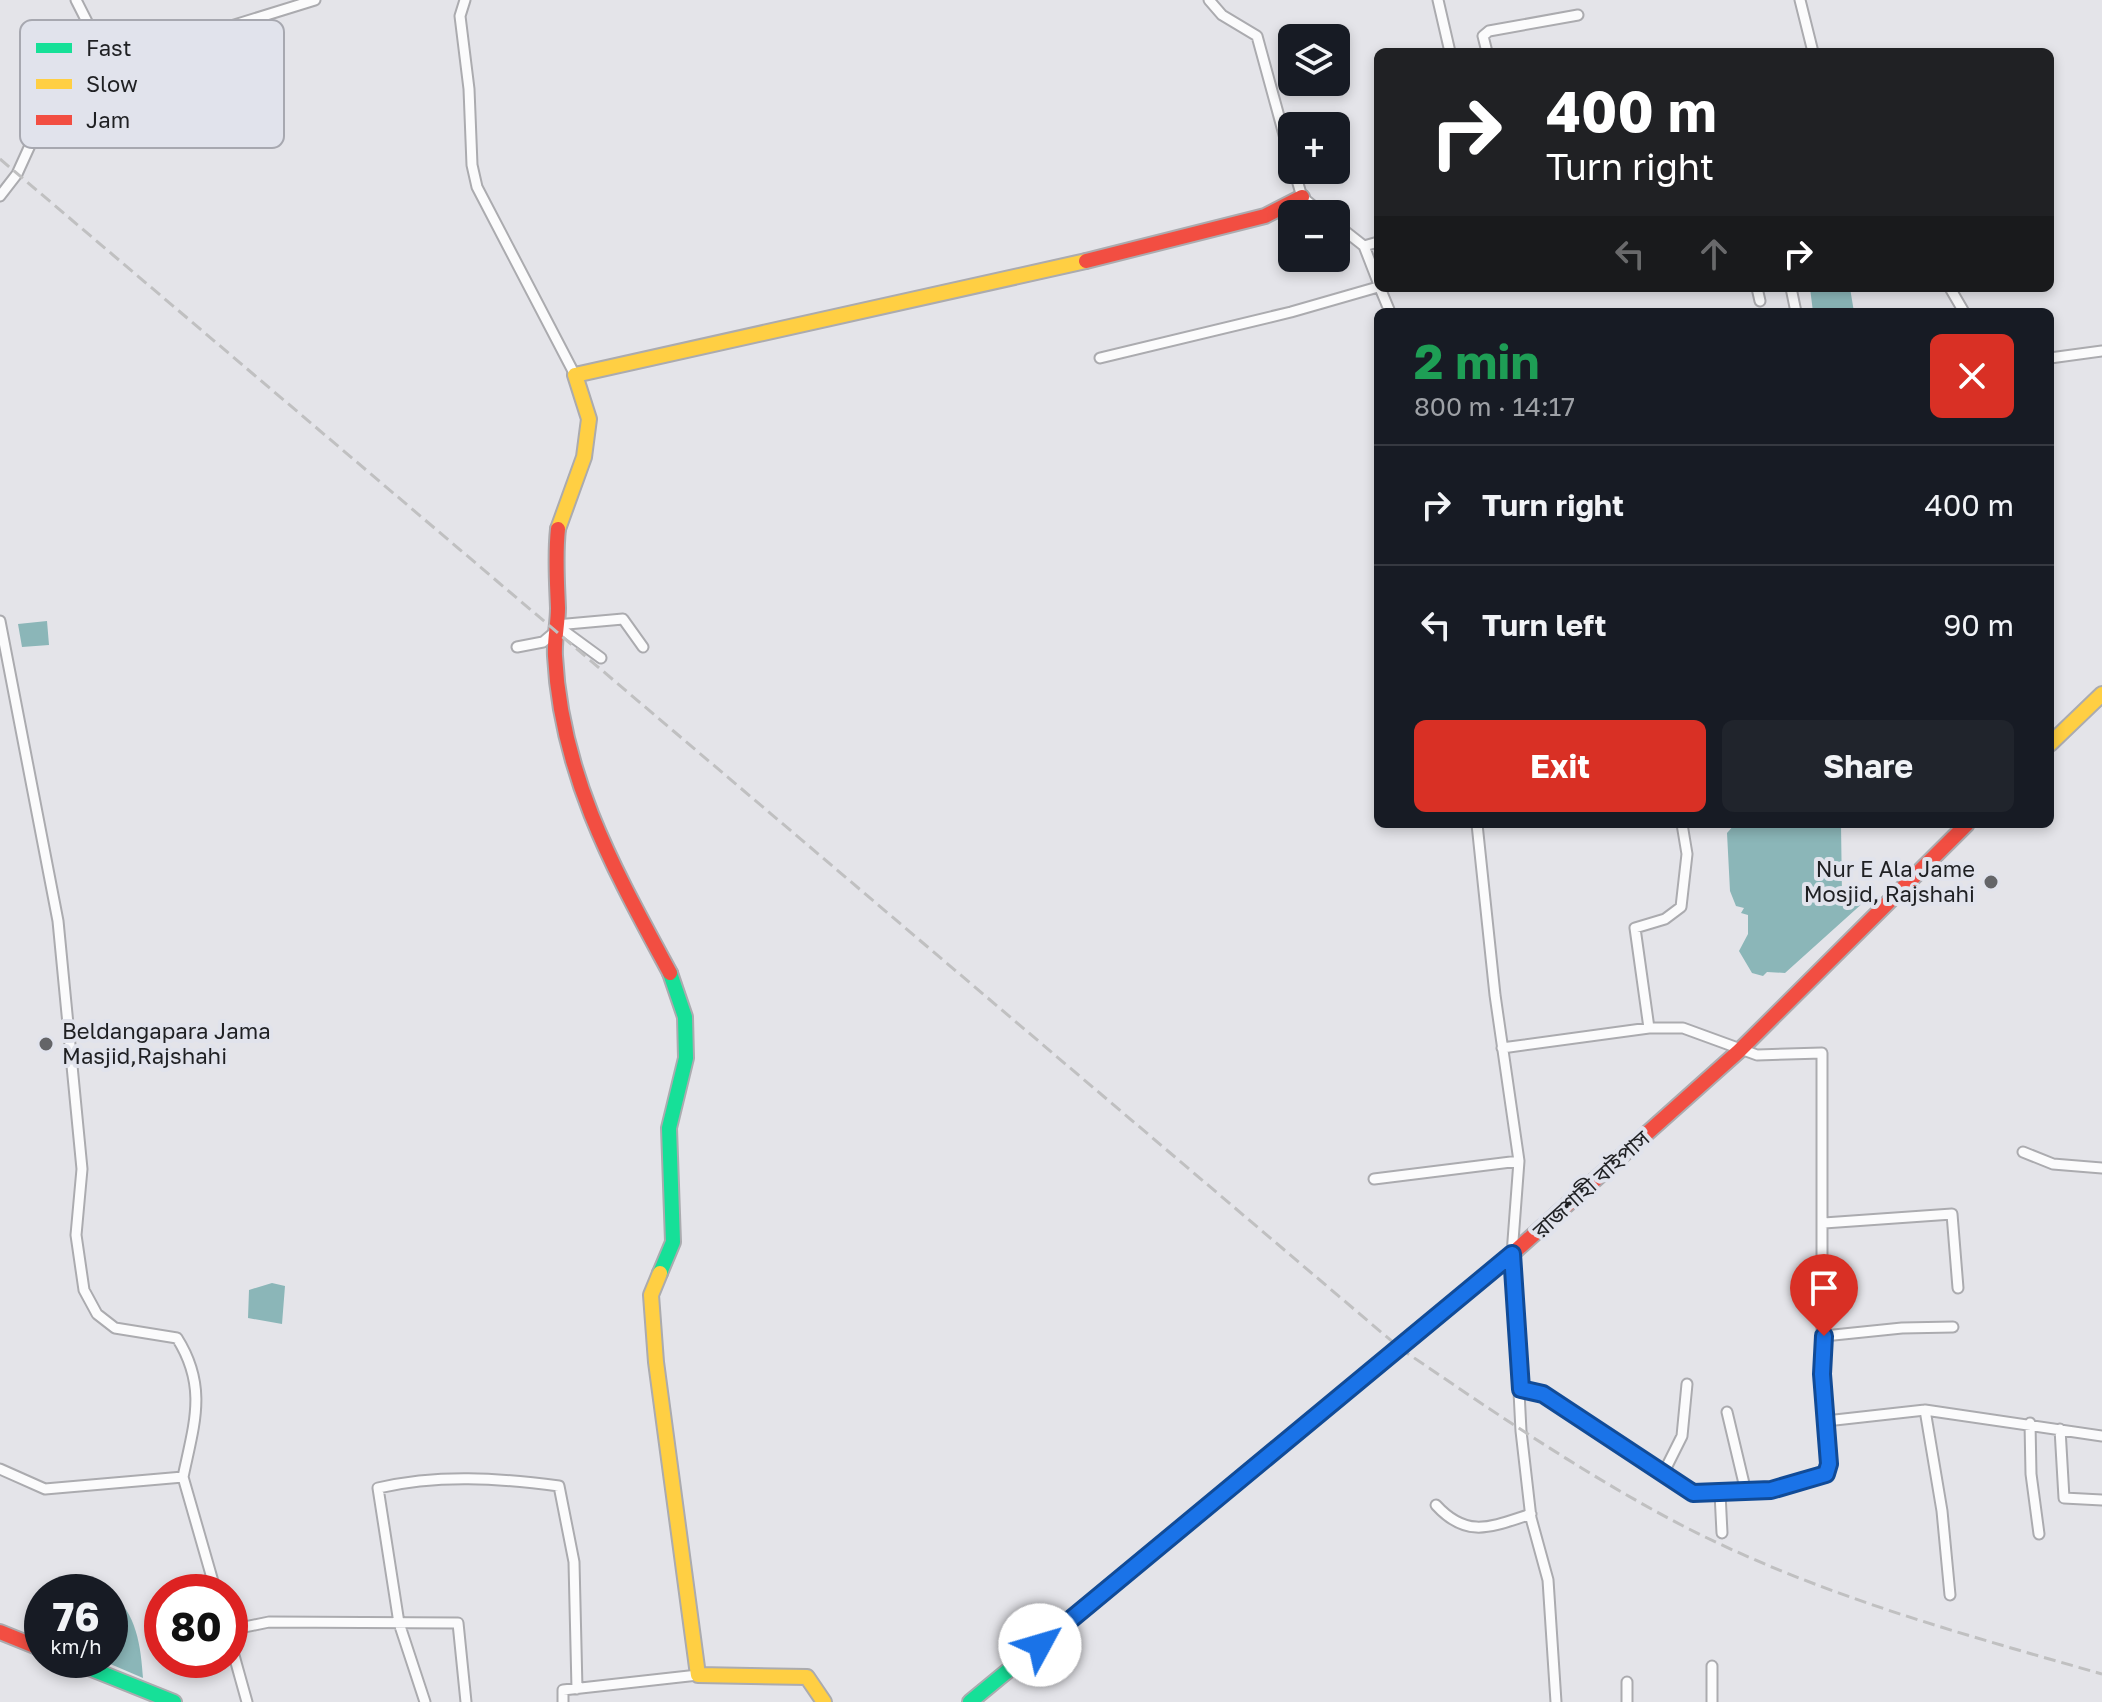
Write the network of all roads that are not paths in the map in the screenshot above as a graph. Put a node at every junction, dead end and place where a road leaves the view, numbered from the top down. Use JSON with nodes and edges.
{"nodes":[{"id":1,"x":76,"y":0,"type":"edge"},
{"id":2,"x":315,"y":0,"type":"edge"},
{"id":3,"x":465,"y":0,"type":"edge"},
{"id":4,"x":1209,"y":0,"type":"edge"},
{"id":5,"x":1438,"y":0,"type":"edge"},
{"id":6,"x":1800,"y":0,"type":"edge"},
{"id":7,"x":1578,"y":15,"type":"dead end"},
{"id":8,"x":86,"y":20,"type":"edge"},
{"id":9,"x":250,"y":20,"type":"edge"},
{"id":10,"x":1449,"y":48,"type":"edge"},
{"id":11,"x":1486,"y":48,"type":"edge"},
{"id":12,"x":1812,"y":48,"type":"edge"},
{"id":13,"x":1278,"y":113,"type":"edge"},
{"id":14,"x":29,"y":148,"type":"edge"},
{"id":15,"x":1298,"y":184,"type":"edge"},
{"id":16,"x":0,"y":196,"type":"edge"},
{"id":17,"x":1302,"y":197,"type":"junction"},
{"id":18,"x":1306,"y":200,"type":"edge"},
{"id":19,"x":1350,"y":235,"type":"edge"},
{"id":20,"x":1374,"y":243,"type":"edge"},
{"id":21,"x":1364,"y":246,"type":"junction"},
{"id":22,"x":1374,"y":273,"type":"edge"},
{"id":23,"x":1374,"y":287,"type":"edge"},
{"id":24,"x":1758,"y":292,"type":"edge"},
{"id":25,"x":1760,"y":301,"type":"dead end"},
{"id":26,"x":2102,"y":351,"type":"edge"},
{"id":27,"x":2054,"y":357,"type":"edge"},
{"id":28,"x":1100,"y":358,"type":"dead end"},
{"id":29,"x":575,"y":375,"type":"junction"},
{"id":30,"x":0,"y":621,"type":"edge"},
{"id":31,"x":556,"y":628,"type":"junction"},
{"id":32,"x":517,"y":647,"type":"dead end"},
{"id":33,"x":643,"y":647,"type":"dead end"},
{"id":34,"x":601,"y":658,"type":"dead end"},
{"id":35,"x":2102,"y":694,"type":"edge"},
{"id":36,"x":2054,"y":740,"type":"edge"},
{"id":37,"x":1477,"y":828,"type":"edge"},
{"id":38,"x":1683,"y":828,"type":"edge"},
{"id":39,"x":1963,"y":828,"type":"edge"},
{"id":40,"x":1649,"y":1028,"type":"junction"},
{"id":41,"x":1502,"y":1048,"type":"junction"},
{"id":42,"x":1739,"y":1051,"type":"junction"},
{"id":43,"x":2023,"y":1152,"type":"dead end"},
{"id":44,"x":1519,"y":1161,"type":"junction"},
{"id":45,"x":2102,"y":1168,"type":"edge"},
{"id":46,"x":1374,"y":1179,"type":"dead end"},
{"id":47,"x":1824,"y":1223,"type":"junction"},
{"id":48,"x":1512,"y":1254,"type":"junction"},
{"id":49,"x":1958,"y":1288,"type":"dead end"},
{"id":50,"x":1953,"y":1327,"type":"dead end"},
{"id":51,"x":1824,"y":1336,"type":"junction"},
{"id":52,"x":1687,"y":1384,"type":"dead end"},
{"id":53,"x":1521,"y":1389,"type":"junction"},
{"id":54,"x":1925,"y":1410,"type":"junction"},
{"id":55,"x":1727,"y":1412,"type":"dead end"},
{"id":56,"x":1826,"y":1423,"type":"junction"},
{"id":57,"x":2030,"y":1423,"type":"junction"},
{"id":58,"x":2060,"y":1429,"type":"junction"},
{"id":59,"x":2102,"y":1436,"type":"edge"},
{"id":60,"x":0,"y":1469,"type":"edge"},
{"id":61,"x":1663,"y":1474,"type":"junction"},
{"id":62,"x":183,"y":1477,"type":"junction"},
{"id":63,"x":1746,"y":1492,"type":"junction"},
{"id":64,"x":1720,"y":1493,"type":"junction"},
{"id":65,"x":2102,"y":1500,"type":"edge"},
{"id":66,"x":1436,"y":1505,"type":"dead end"},
{"id":67,"x":1531,"y":1514,"type":"junction"},
{"id":68,"x":1722,"y":1533,"type":"dead end"},
{"id":69,"x":2039,"y":1534,"type":"dead end"},
{"id":70,"x":211,"y":1574,"type":"edge"},
{"id":71,"x":1950,"y":1595,"type":"dead end"},
{"id":72,"x":399,"y":1623,"type":"junction"},
{"id":73,"x":248,"y":1626,"type":"edge"},
{"id":74,"x":0,"y":1632,"type":"edge"},
{"id":75,"x":24,"y":1642,"type":"edge"},
{"id":76,"x":1712,"y":1666,"type":"dead end"},
{"id":77,"x":698,"y":1675,"type":"junction"},
{"id":78,"x":114,"y":1678,"type":"edge"},
{"id":79,"x":240,"y":1678,"type":"edge"},
{"id":80,"x":1627,"y":1682,"type":"dead end"},
{"id":81,"x":577,"y":1689,"type":"junction"},
{"id":82,"x":174,"y":1702,"type":"edge"},
{"id":83,"x":247,"y":1702,"type":"edge"},
{"id":84,"x":425,"y":1702,"type":"edge"},
{"id":85,"x":466,"y":1702,"type":"edge"},
{"id":86,"x":563,"y":1702,"type":"edge"},
{"id":87,"x":824,"y":1702,"type":"edge"},
{"id":88,"x":970,"y":1702,"type":"edge"},
{"id":89,"x":1556,"y":1702,"type":"edge"},
{"id":90,"x":1627,"y":1702,"type":"edge"},
{"id":91,"x":1712,"y":1702,"type":"edge"}],
"edges":[{"from":1,"to":8,"type":"street"},
{"from":2,"to":9,"type":"street"},
{"from":3,"to":29,"type":"street"},
{"from":4,"to":13,"type":"street"},
{"from":5,"to":10,"type":"street"},
{"from":6,"to":12,"type":"street"},
{"from":7,"to":11,"type":"street"},
{"from":14,"to":16,"type":"street"},
{"from":15,"to":17,"type":"street"},
{"from":17,"to":18,"type":"street"},
{"from":17,"to":29,"type":"main road"},
{"from":19,"to":21,"type":"street"},
{"from":20,"to":21,"type":"street"},
{"from":21,"to":22,"type":"street"},
{"from":23,"to":28,"type":"street"},
{"from":24,"to":25,"type":"street"},
{"from":26,"to":27,"type":"street"},
{"from":29,"to":31,"type":"main road"},
{"from":30,"to":62,"type":"street"},
{"from":31,"to":32,"type":"street"},
{"from":31,"to":33,"type":"street"},
{"from":31,"to":34,"type":"street"},
{"from":31,"to":77,"type":"main road"},
{"from":35,"to":36,"type":"main road"},
{"from":37,"to":41,"type":"street"},
{"from":38,"to":40,"type":"street"},
{"from":39,"to":42,"type":"main road","name":"রাজশাহী বাইপাস"},
{"from":40,"to":41,"type":"street"},
{"from":40,"to":42,"type":"street"},
{"from":41,"to":44,"type":"street"},
{"from":42,"to":47,"type":"street"},
{"from":42,"to":48,"type":"main road","name":"রাজশাহী বাইপাস"},
{"from":43,"to":45,"type":"street"},
{"from":44,"to":46,"type":"street"},
{"from":44,"to":48,"type":"street"},
{"from":47,"to":49,"type":"street"},
{"from":47,"to":51,"type":"street"},
{"from":48,"to":53,"type":"street"},
{"from":48,"to":88,"type":"main road","name":"রাজশাহী বাইপাস"},
{"from":50,"to":51,"type":"street"},
{"from":51,"to":56,"type":"street"},
{"from":52,"to":61,"type":"street"},
{"from":53,"to":61,"type":"street"},
{"from":53,"to":67,"type":"street"},
{"from":54,"to":56,"type":"street"},
{"from":54,"to":57,"type":"street"},
{"from":54,"to":71,"type":"street"},
{"from":55,"to":63,"type":"street"},
{"from":56,"to":63,"type":"street"},
{"from":57,"to":58,"type":"street"},
{"from":57,"to":69,"type":"street"},
{"from":58,"to":59,"type":"street"},
{"from":58,"to":65,"type":"street"},
{"from":60,"to":62,"type":"street"},
{"from":61,"to":64,"type":"street"},
{"from":62,"to":70,"type":"street"},
{"from":63,"to":64,"type":"street"},
{"from":64,"to":68,"type":"street"},
{"from":66,"to":67,"type":"street"},
{"from":67,"to":89,"type":"street"},
{"from":72,"to":73,"type":"street"},
{"from":72,"to":81,"type":"street"},
{"from":72,"to":84,"type":"street"},
{"from":72,"to":85,"type":"street"},
{"from":74,"to":75,"type":"main road"},
{"from":76,"to":91,"type":"street"},
{"from":77,"to":81,"type":"street"},
{"from":77,"to":87,"type":"main road"},
{"from":78,"to":82,"type":"main road"},
{"from":79,"to":83,"type":"street"},
{"from":80,"to":90,"type":"street"},
{"from":81,"to":86,"type":"street"}]}
